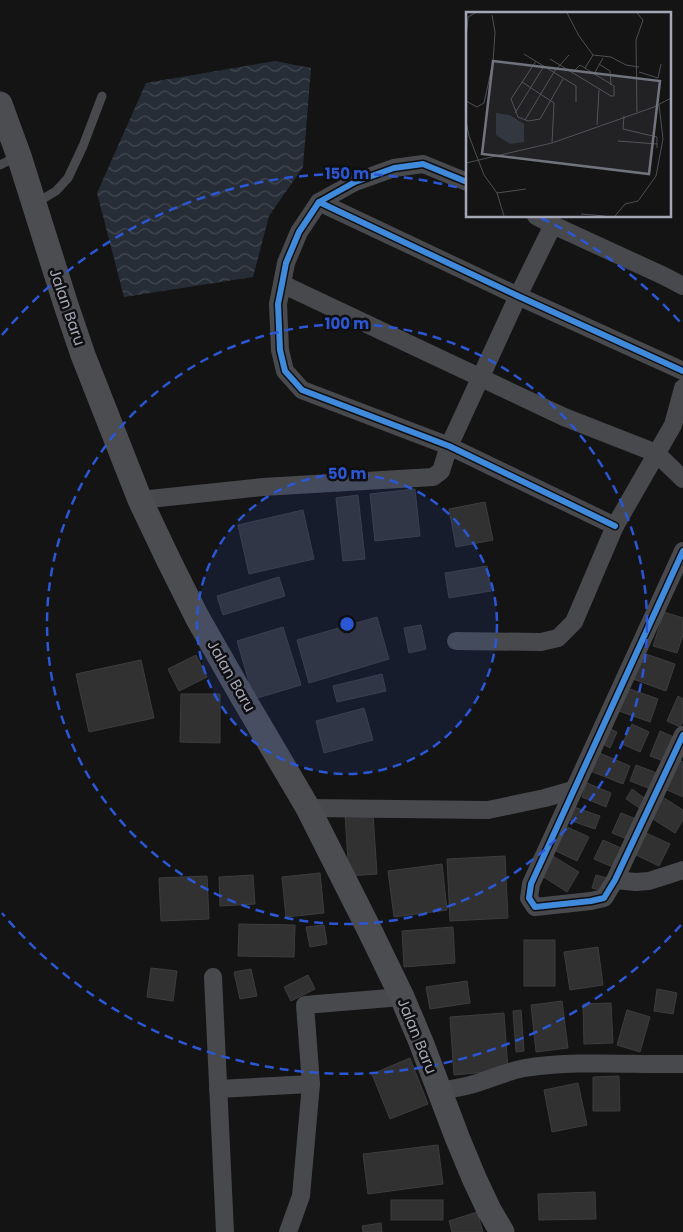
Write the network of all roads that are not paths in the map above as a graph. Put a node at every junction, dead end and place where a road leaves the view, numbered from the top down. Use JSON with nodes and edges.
{"nodes":[{"id":1,"x":102,"y":96,"type":"dead end"},
{"id":2,"x":0,"y":104,"type":"edge"},
{"id":3,"x":9,"y":161,"type":"edge"},
{"id":4,"x":466,"y":182,"type":"edge"},
{"id":5,"x":319,"y":202,"type":"junction"},
{"id":6,"x":34,"y":205,"type":"junction"},
{"id":7,"x":540,"y":218,"type":"edge"},
{"id":8,"x":552,"y":225,"type":"junction"},
{"id":9,"x":282,"y":284,"type":"junction"},
{"id":10,"x":683,"y":286,"type":"edge"},
{"id":11,"x":518,"y":296,"type":"junction"},
{"id":12,"x":683,"y":371,"type":"edge"},
{"id":13,"x":481,"y":378,"type":"junction"},
{"id":14,"x":683,"y":388,"type":"edge"},
{"id":15,"x":678,"y":427,"type":"edge"},
{"id":16,"x":449,"y":446,"type":"junction"},
{"id":17,"x":656,"y":453,"type":"junction"},
{"id":18,"x":683,"y":479,"type":"edge"},
{"id":19,"x":140,"y":500,"type":"junction"},
{"id":20,"x":615,"y":526,"type":"junction"},
{"id":21,"x":683,"y":551,"type":"edge"},
{"id":22,"x":676,"y":587,"type":"edge"},
{"id":23,"x":456,"y":641,"type":"dead end"},
{"id":24,"x":682,"y":739,"type":"edge"},
{"id":25,"x":573,"y":790,"type":"junction"},
{"id":26,"x":308,"y":808,"type":"junction"},
{"id":27,"x":683,"y":870,"type":"edge"},
{"id":28,"x":615,"y":880,"type":"junction"},
{"id":29,"x":213,"y":976,"type":"dead end"},
{"id":30,"x":402,"y":997,"type":"junction"},
{"id":31,"x":683,"y":1064,"type":"edge"},
{"id":32,"x":311,"y":1084,"type":"junction"},
{"id":33,"x":218,"y":1089,"type":"junction"},
{"id":34,"x":439,"y":1091,"type":"junction"},
{"id":35,"x":224,"y":1232,"type":"edge"},
{"id":36,"x":288,"y":1232,"type":"edge"},
{"id":37,"x":502,"y":1232,"type":"edge"}],
"edges":[{"from":1,"to":6,"type":"lane"},
{"from":2,"to":3,"type":"main road","name":"Jalan Baru"},
{"from":3,"to":6,"type":"main road","name":"Jalan Baru"},
{"from":4,"to":5,"type":"street"},
{"from":5,"to":9,"type":"street"},
{"from":5,"to":11,"type":"street"},
{"from":6,"to":19,"type":"main road","name":"Jalan Baru"},
{"from":7,"to":8,"type":"street"},
{"from":8,"to":10,"type":"street"},
{"from":8,"to":11,"type":"street"},
{"from":9,"to":13,"type":"street"},
{"from":9,"to":16,"type":"street"},
{"from":11,"to":12,"type":"street"},
{"from":11,"to":13,"type":"street"},
{"from":13,"to":16,"type":"street"},
{"from":13,"to":17,"type":"street"},
{"from":14,"to":15,"type":"street"},
{"from":15,"to":17,"type":"street"},
{"from":16,"to":19,"type":"street"},
{"from":16,"to":20,"type":"street"},
{"from":17,"to":18,"type":"street"},
{"from":17,"to":20,"type":"street"},
{"from":19,"to":26,"type":"main road","name":"Jalan Baru"},
{"from":20,"to":23,"type":"street"},
{"from":21,"to":22,"type":"street"},
{"from":22,"to":25,"type":"street"},
{"from":24,"to":28,"type":"street"},
{"from":25,"to":26,"type":"street"},
{"from":25,"to":28,"type":"street"},
{"from":26,"to":30,"type":"main road","name":"Jalan Baru"},
{"from":27,"to":28,"type":"street"},
{"from":29,"to":33,"type":"street"},
{"from":30,"to":32,"type":"street"},
{"from":30,"to":34,"type":"main road","name":"Jalan Baru"},
{"from":31,"to":34,"type":"street"},
{"from":32,"to":33,"type":"street"},
{"from":32,"to":36,"type":"street"},
{"from":33,"to":35,"type":"street"},
{"from":34,"to":37,"type":"main road","name":"Jalan Baru"}]}
